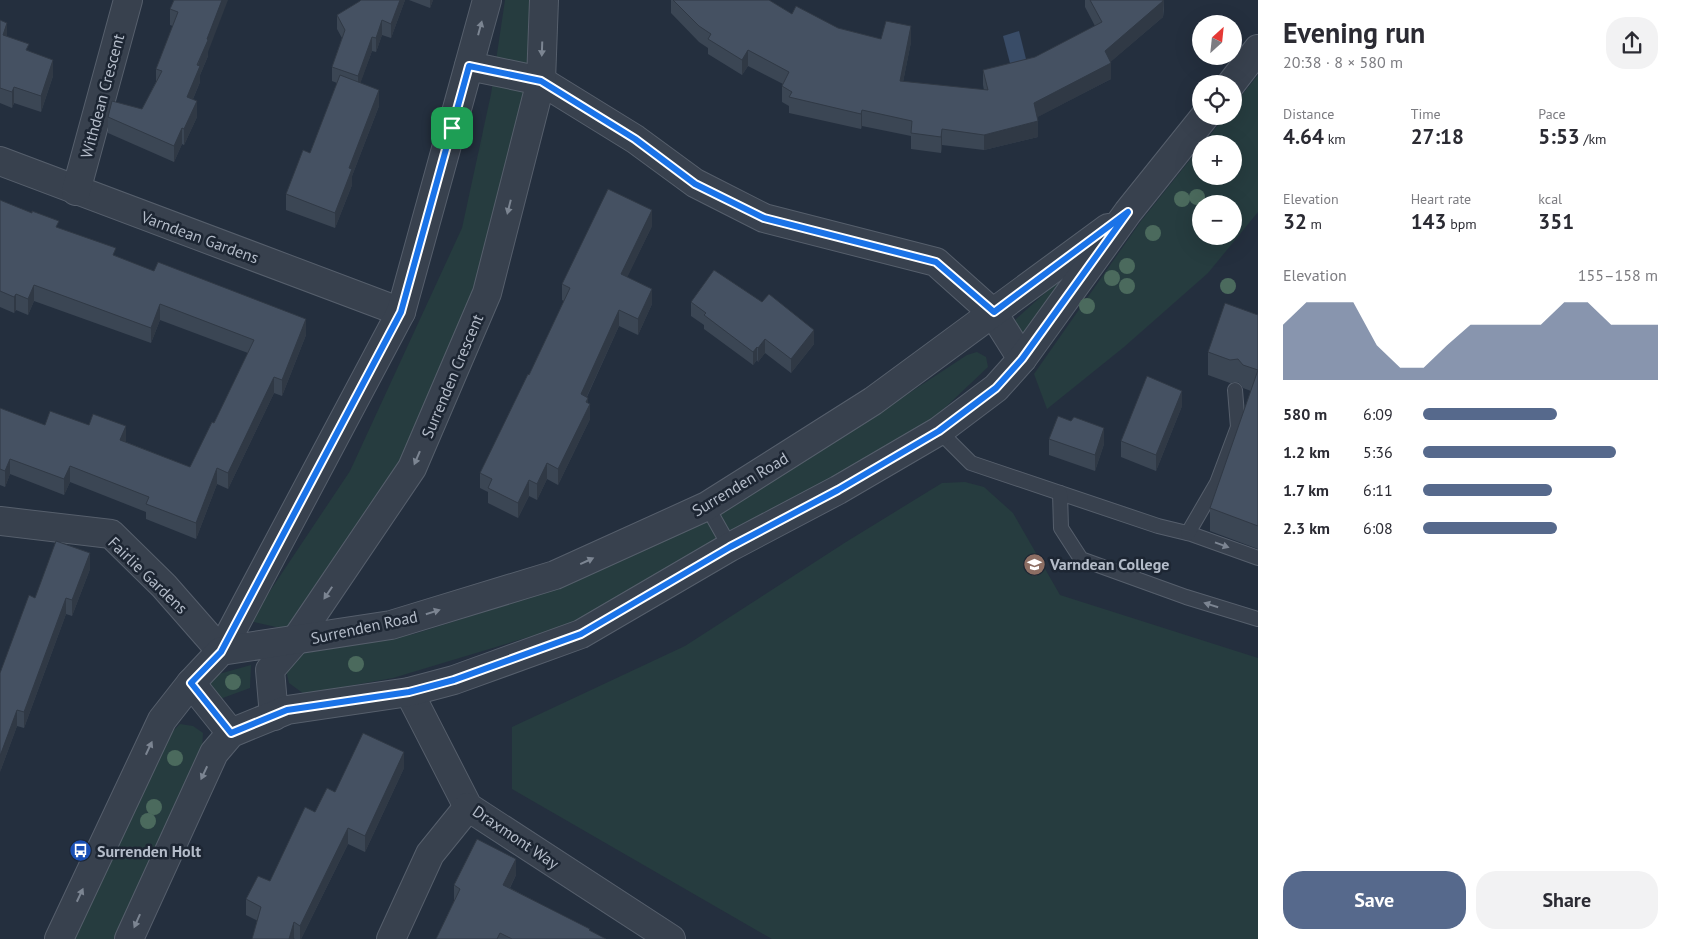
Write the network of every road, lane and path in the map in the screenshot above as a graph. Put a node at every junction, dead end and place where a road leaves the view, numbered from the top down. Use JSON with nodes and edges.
{"nodes":[{"id":1,"x":128,"y":0,"type":"edge"},
{"id":2,"x":487,"y":0,"type":"edge"},
{"id":3,"x":544,"y":0,"type":"edge"},
{"id":4,"x":1258,"y":49,"type":"edge"},
{"id":5,"x":469,"y":66,"type":"junction"},
{"id":6,"x":1238,"y":75,"type":"edge"},
{"id":7,"x":541,"y":81,"type":"junction"},
{"id":8,"x":1198,"y":125,"type":"edge"},
{"id":9,"x":0,"y":161,"type":"edge"},
{"id":10,"x":76,"y":191,"type":"junction"},
{"id":11,"x":1128,"y":212,"type":"junction"},
{"id":12,"x":401,"y":312,"type":"junction"},
{"id":13,"x":994,"y":312,"type":"junction"},
{"id":14,"x":1022,"y":359,"type":"junction"},
{"id":15,"x":1235,"y":390,"type":"dead end"},
{"id":16,"x":939,"y":431,"type":"junction"},
{"id":17,"x":1060,"y":493,"type":"junction"},
{"id":18,"x":707,"y":506,"type":"junction"},
{"id":19,"x":0,"y":521,"type":"edge"},
{"id":20,"x":1188,"y":534,"type":"junction"},
{"id":21,"x":730,"y":547,"type":"junction"},
{"id":22,"x":1258,"y":558,"type":"edge"},
{"id":23,"x":1258,"y":619,"type":"edge"},
{"id":24,"x":295,"y":641,"type":"junction"},
{"id":25,"x":221,"y":652,"type":"junction"},
{"id":26,"x":191,"y":683,"type":"junction"},
{"id":27,"x":409,"y":692,"type":"junction"},
{"id":28,"x":274,"y":716,"type":"junction"},
{"id":29,"x":231,"y":733,"type":"junction"},
{"id":30,"x":468,"y":806,"type":"junction"},
{"id":31,"x":59,"y":939,"type":"edge"},
{"id":32,"x":129,"y":939,"type":"edge"},
{"id":33,"x":391,"y":939,"type":"edge"},
{"id":34,"x":671,"y":939,"type":"edge"}],
"edges":[{"from":1,"to":10,"type":"street","name":"Withdean Crescent"},
{"from":5,"to":2,"type":"street","one_way":true},
{"from":3,"to":7,"type":"street","name":"Surrenden Crescent","one_way":true},
{"from":4,"to":6,"type":"street"},
{"from":5,"to":7,"type":"street"},
{"from":5,"to":12,"type":"street"},
{"from":7,"to":13,"type":"street"},
{"from":7,"to":24,"type":"street","name":"Surrenden Crescent","one_way":true},
{"from":8,"to":11,"type":"street","name":"Surrenden Road"},
{"from":9,"to":10,"type":"street","name":"Varndean Gardens"},
{"from":10,"to":12,"type":"street","name":"Varndean Gardens"},
{"from":11,"to":13,"type":"street","name":"Surrenden Road"},
{"from":11,"to":14,"type":"street","name":"Surrenden Road"},
{"from":12,"to":25,"type":"street"},
{"from":13,"to":14,"type":"street"},
{"from":13,"to":18,"type":"street","name":"Surrenden Road"},
{"from":14,"to":16,"type":"street","name":"Surrenden Road"},
{"from":15,"to":20,"type":"lane"},
{"from":16,"to":17,"type":"lane"},
{"from":16,"to":21,"type":"street","name":"Surrenden Road"},
{"from":17,"to":20,"type":"lane"},
{"from":23,"to":17,"type":"lane","one_way":true},
{"from":18,"to":21,"type":"lane"},
{"from":24,"to":18,"type":"street","name":"Surrenden Road","one_way":true},
{"from":19,"to":25,"type":"street","name":"Fairlie Gardens"},
{"from":20,"to":22,"type":"lane","one_way":true},
{"from":21,"to":27,"type":"street","name":"Surrenden Road"},
{"from":24,"to":25,"type":"street","name":"Surrenden Road"},
{"from":24,"to":28,"type":"street","name":"Surrenden Road"},
{"from":25,"to":26,"type":"street"},
{"from":26,"to":29,"type":"street"},
{"from":31,"to":26,"type":"street","one_way":true},
{"from":27,"to":28,"type":"street","name":"Surrenden Road"},
{"from":27,"to":30,"type":"street","name":"Draxmont Way"},
{"from":28,"to":29,"type":"street","name":"Surrenden Road"},
{"from":29,"to":32,"type":"street","name":"Surrenden Road","one_way":true},
{"from":30,"to":33,"type":"street"},
{"from":30,"to":34,"type":"street","name":"Draxmont Way"}]}
